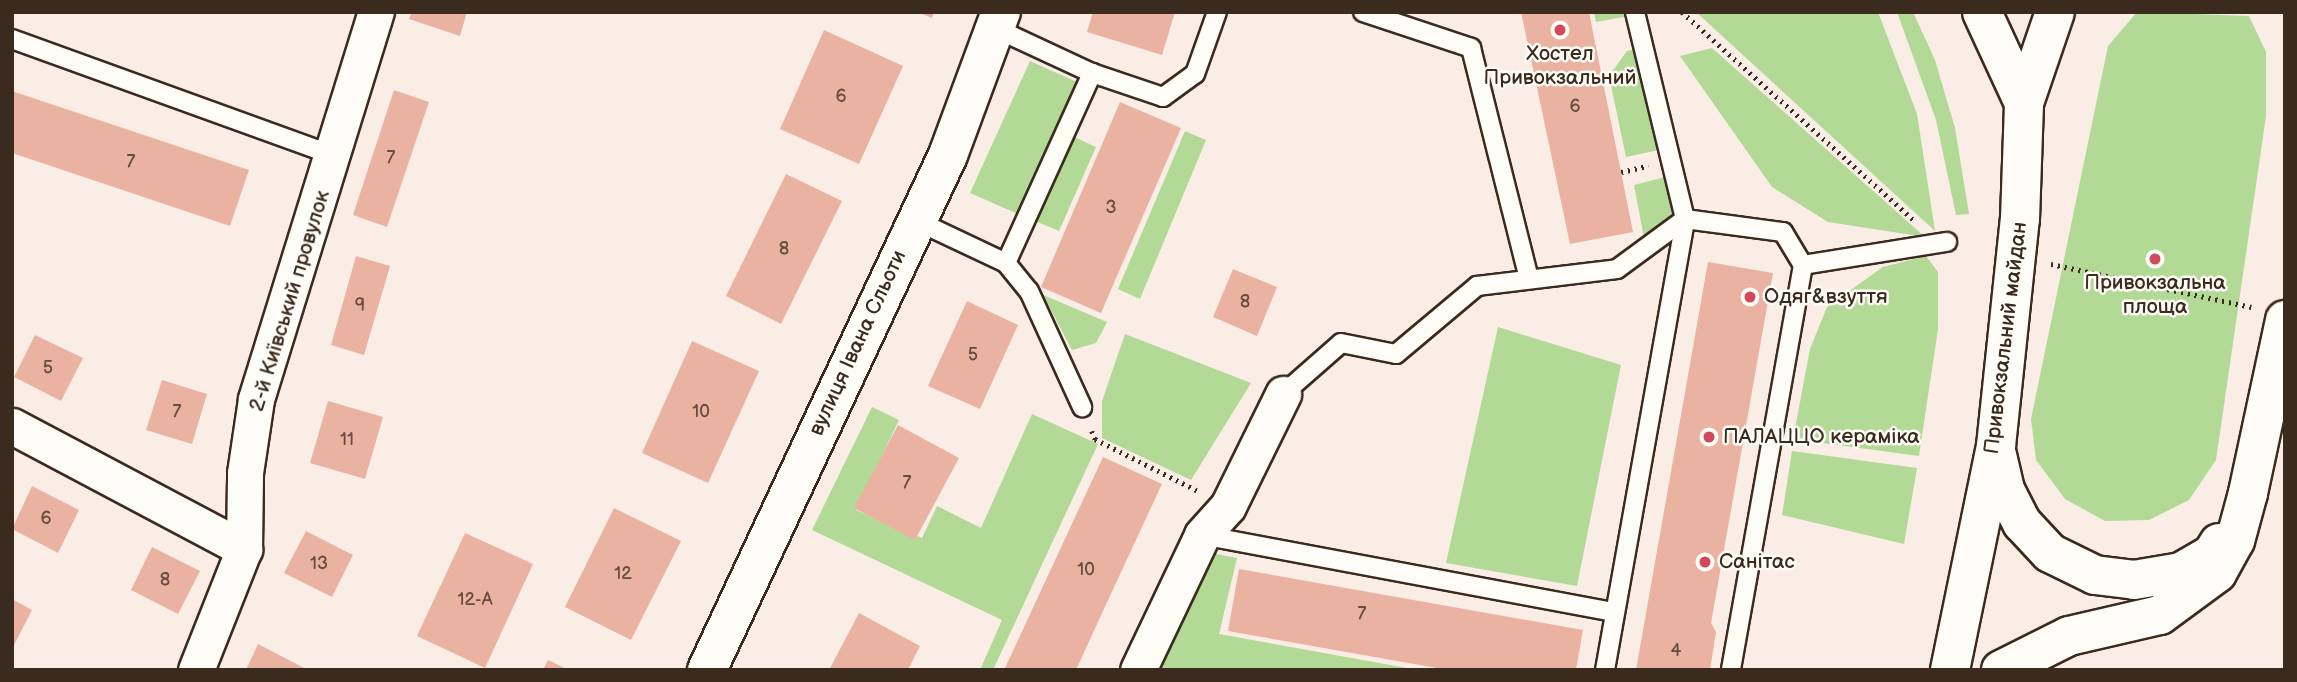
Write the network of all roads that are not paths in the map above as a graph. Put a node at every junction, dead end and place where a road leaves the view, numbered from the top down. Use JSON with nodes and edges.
{"nodes":[{"id":1,"x":376,"y":12,"type":"edge"},
{"id":2,"x":1217,"y":12,"type":"edge"},
{"id":3,"x":1363,"y":12,"type":"edge"},
{"id":4,"x":1635,"y":12,"type":"edge"},
{"id":5,"x":1982,"y":12,"type":"edge"},
{"id":6,"x":2055,"y":12,"type":"edge"},
{"id":7,"x":998,"y":20,"type":"edge"},
{"id":8,"x":12,"y":39,"type":"edge"},
{"id":9,"x":1092,"y":73,"type":"junction"},
{"id":10,"x":2024,"y":103,"type":"junction"},
{"id":11,"x":335,"y":156,"type":"junction"},
{"id":12,"x":1685,"y":219,"type":"junction"},
{"id":13,"x":915,"y":220,"type":"junction"},
{"id":14,"x":1944,"y":243,"type":"road end"},
{"id":15,"x":1006,"y":263,"type":"junction"},
{"id":16,"x":1803,"y":265,"type":"junction"},
{"id":17,"x":1529,"y":279,"type":"junction"},
{"id":18,"x":2271,"y":314,"type":"edge"},
{"id":19,"x":1283,"y":394,"type":"joint"},
{"id":20,"x":1082,"y":407,"type":"road end"},
{"id":21,"x":12,"y":426,"type":"edge"},
{"id":22,"x":1996,"y":446,"type":"junction"},
{"id":23,"x":2248,"y":493,"type":"junction"},
{"id":24,"x":1202,"y":535,"type":"junction"},
{"id":25,"x":244,"y":549,"type":"junction"},
{"id":26,"x":1614,"y":612,"type":"junction"},
{"id":27,"x":196,"y":670,"type":"edge"},
{"id":28,"x":708,"y":670,"type":"edge"},
{"id":29,"x":1138,"y":670,"type":"edge"},
{"id":30,"x":1605,"y":670,"type":"edge"},
{"id":31,"x":1731,"y":670,"type":"edge"},
{"id":32,"x":1950,"y":670,"type":"edge"},
{"id":33,"x":2001,"y":670,"type":"edge"}],
"edges":[{"from":1,"to":11,"type":"street","name":"2-й Київський провулок"},
{"from":2,"to":9,"type":"lane"},
{"from":3,"to":17,"type":"lane"},
{"from":4,"to":12,"type":"lane"},
{"from":5,"to":10,"type":"main road","name":"Привокзальний майдан"},
{"from":6,"to":10,"type":"main road"},
{"from":7,"to":9,"type":"lane"},
{"from":7,"to":13,"type":"main road","name":"вулиця Івана Сльоти"},
{"from":8,"to":11,"type":"lane"},
{"from":9,"to":15,"type":"lane"},
{"from":10,"to":22,"type":"main road","name":"Привокзальний майдан"},
{"from":11,"to":25,"type":"street","name":"2-й Київський провулок"},
{"from":12,"to":16,"type":"lane"},
{"from":12,"to":17,"type":"lane"},
{"from":12,"to":26,"type":"lane"},
{"from":13,"to":15,"type":"lane"},
{"from":13,"to":28,"type":"main road","name":"вулиця Івана Сльоти"},
{"from":14,"to":16,"type":"lane"},
{"from":15,"to":20,"type":"lane"},
{"from":16,"to":31,"type":"lane"},
{"from":17,"to":19,"type":"lane"},
{"from":18,"to":23,"type":"main road"},
{"from":19,"to":24,"type":"street"},
{"from":21,"to":25,"type":"street"},
{"from":22,"to":23,"type":"main road"},
{"from":22,"to":32,"type":"main road","name":"Привокзальний майдан"},
{"from":23,"to":33,"type":"main road"},
{"from":24,"to":26,"type":"lane"},
{"from":24,"to":29,"type":"street"},
{"from":25,"to":27,"type":"street","name":"2-й Київський провулок"},
{"from":26,"to":30,"type":"lane"}]}
